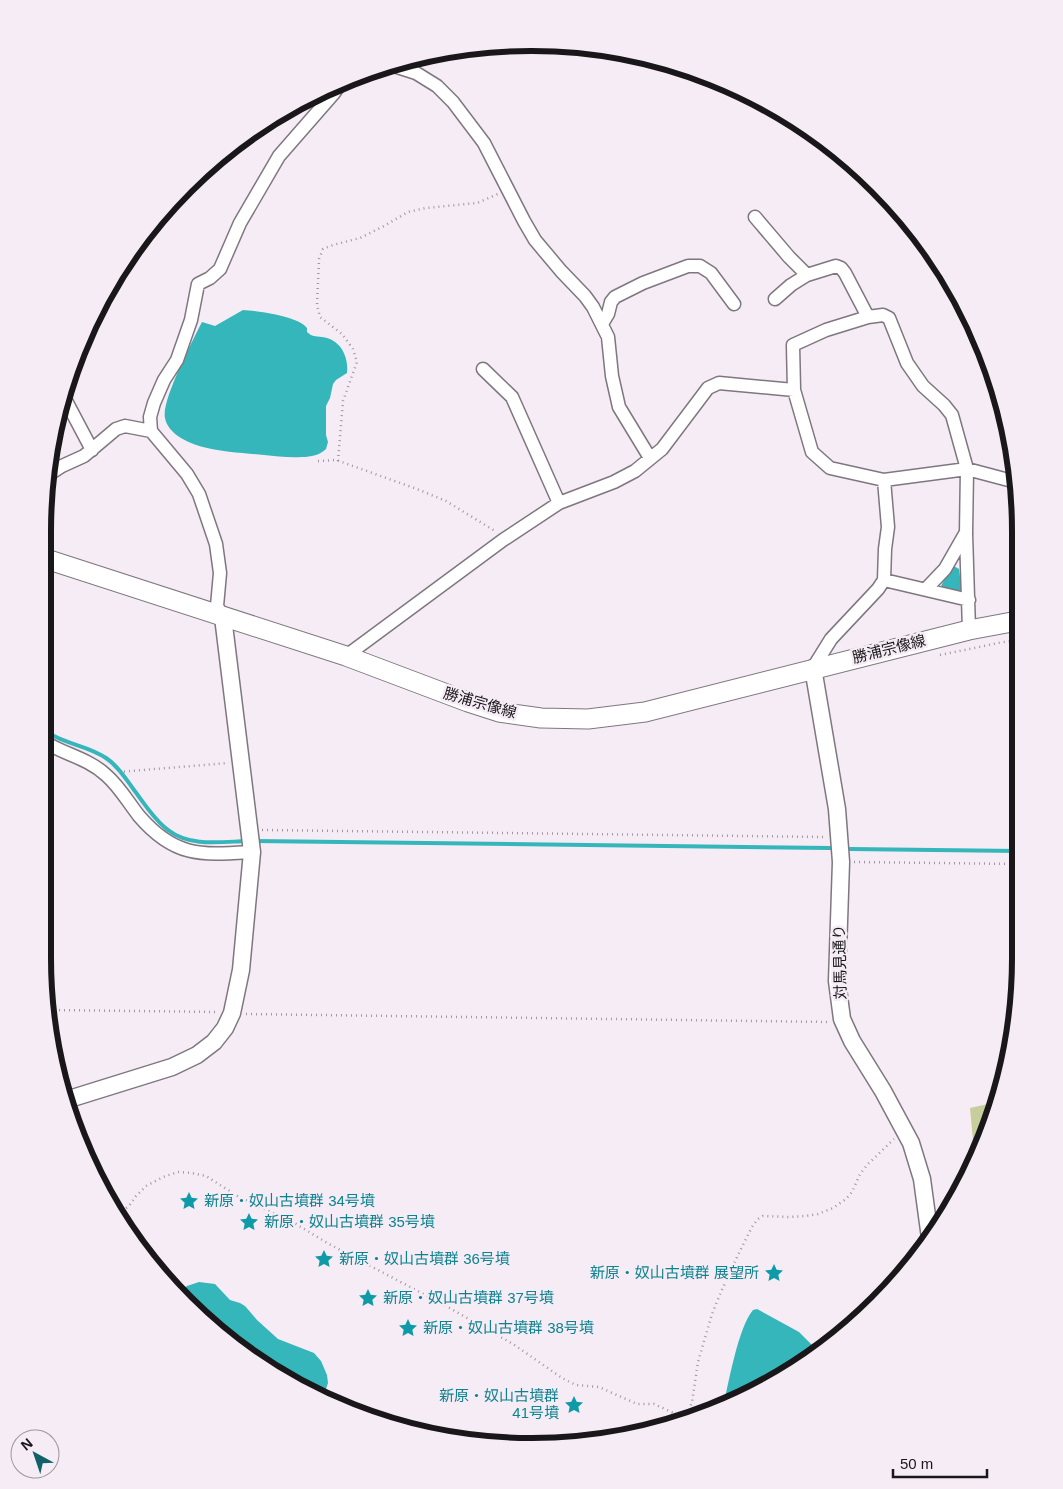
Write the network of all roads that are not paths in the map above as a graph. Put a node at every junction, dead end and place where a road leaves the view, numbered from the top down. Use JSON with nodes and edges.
{"nodes":[{"id":1,"x":404,"y":69,"type":"edge"},
{"id":2,"x":332,"y":95,"type":"edge"},
{"id":3,"x":755,"y":217,"type":"dead end"},
{"id":4,"x":807,"y":275,"type":"junction"},
{"id":5,"x":775,"y":299,"type":"dead end"},
{"id":6,"x":734,"y":304,"type":"dead end"},
{"id":7,"x":868,"y":317,"type":"junction"},
{"id":8,"x":602,"y":324,"type":"junction"},
{"id":9,"x":483,"y":370,"type":"dead end"},
{"id":10,"x":794,"y":390,"type":"junction"},
{"id":11,"x":68,"y":405,"type":"edge"},
{"id":12,"x":151,"y":431,"type":"junction"},
{"id":13,"x":92,"y":450,"type":"junction"},
{"id":14,"x":650,"y":458,"type":"junction"},
{"id":15,"x":967,"y":469,"type":"junction"},
{"id":16,"x":55,"y":471,"type":"edge"},
{"id":17,"x":884,"y":480,"type":"junction"},
{"id":18,"x":1009,"y":481,"type":"edge"},
{"id":19,"x":559,"y":503,"type":"junction"},
{"id":20,"x":966,"y":534,"type":"junction"},
{"id":21,"x":51,"y":561,"type":"edge"},
{"id":22,"x":884,"y":580,"type":"junction"},
{"id":23,"x":926,"y":589,"type":"junction"},
{"id":24,"x":968,"y":600,"type":"junction"},
{"id":25,"x":223,"y":617,"type":"junction"},
{"id":26,"x":1012,"y":622,"type":"edge"},
{"id":27,"x":969,"y":630,"type":"junction"},
{"id":28,"x":346,"y":656,"type":"junction"},
{"id":29,"x":813,"y":668,"type":"junction"},
{"id":30,"x":51,"y":746,"type":"edge"},
{"id":31,"x":251,"y":841,"type":"junction"},
{"id":32,"x":73,"y":1098,"type":"edge"},
{"id":33,"x":929,"y":1228,"type":"edge"}],
"edges":[{"from":1,"to":8,"type":"street"},
{"from":2,"to":12,"type":"street"},
{"from":3,"to":4,"type":"street"},
{"from":4,"to":5,"type":"street"},
{"from":4,"to":7,"type":"street"},
{"from":6,"to":8,"type":"street"},
{"from":7,"to":10,"type":"street"},
{"from":7,"to":15,"type":"street"},
{"from":8,"to":14,"type":"street"},
{"from":9,"to":19,"type":"street"},
{"from":10,"to":14,"type":"street"},
{"from":10,"to":17,"type":"street"},
{"from":11,"to":13,"type":"street"},
{"from":12,"to":13,"type":"street"},
{"from":12,"to":25,"type":"street"},
{"from":13,"to":16,"type":"street"},
{"from":14,"to":19,"type":"street"},
{"from":15,"to":17,"type":"street"},
{"from":15,"to":18,"type":"street"},
{"from":15,"to":20,"type":"street"},
{"from":17,"to":22,"type":"street"},
{"from":19,"to":28,"type":"street"},
{"from":20,"to":23,"type":"street"},
{"from":20,"to":24,"type":"street"},
{"from":21,"to":25,"type":"main road","name":"勝浦宗像線"},
{"from":22,"to":23,"type":"street"},
{"from":22,"to":29,"type":"street"},
{"from":23,"to":24,"type":"street"},
{"from":24,"to":27,"type":"street"},
{"from":25,"to":28,"type":"main road","name":"勝浦宗像線"},
{"from":25,"to":31,"type":"street"},
{"from":26,"to":27,"type":"main road","name":"勝浦宗像線"},
{"from":27,"to":29,"type":"main road","name":"勝浦宗像線"},
{"from":28,"to":29,"type":"main road","name":"勝浦宗像線"},
{"from":29,"to":33,"type":"street","name":"対馬見通り"},
{"from":30,"to":31,"type":"street"},
{"from":31,"to":32,"type":"street"}]}
